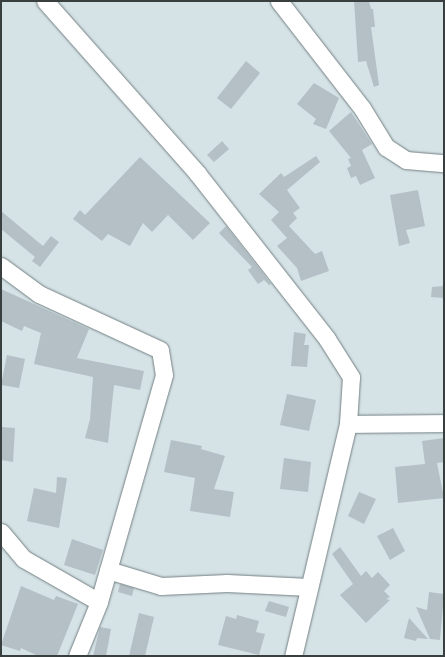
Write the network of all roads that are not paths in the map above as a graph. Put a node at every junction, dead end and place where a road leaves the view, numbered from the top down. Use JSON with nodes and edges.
{"nodes":[{"id":1,"x":45,"y":1,"type":"edge"},
{"id":2,"x":279,"y":1,"type":"edge"},
{"id":3,"x":444,"y":163,"type":"edge"},
{"id":4,"x":1,"y":266,"type":"edge"},
{"id":5,"x":444,"y":423,"type":"edge"},
{"id":6,"x":348,"y":424,"type":"junction"},
{"id":7,"x":1,"y":532,"type":"edge"},
{"id":8,"x":108,"y":570,"type":"junction"},
{"id":9,"x":309,"y":587,"type":"junction"},
{"id":10,"x":99,"y":602,"type":"junction"},
{"id":11,"x":77,"y":656,"type":"edge"},
{"id":12,"x":293,"y":656,"type":"edge"}],
"edges":[{"from":1,"to":6,"type":"street"},
{"from":2,"to":3,"type":"street"},
{"from":4,"to":8,"type":"street"},
{"from":5,"to":6,"type":"street"},
{"from":6,"to":9,"type":"street"},
{"from":7,"to":10,"type":"street"},
{"from":8,"to":9,"type":"street"},
{"from":8,"to":10,"type":"street"},
{"from":9,"to":12,"type":"street"},
{"from":10,"to":11,"type":"street"}]}
